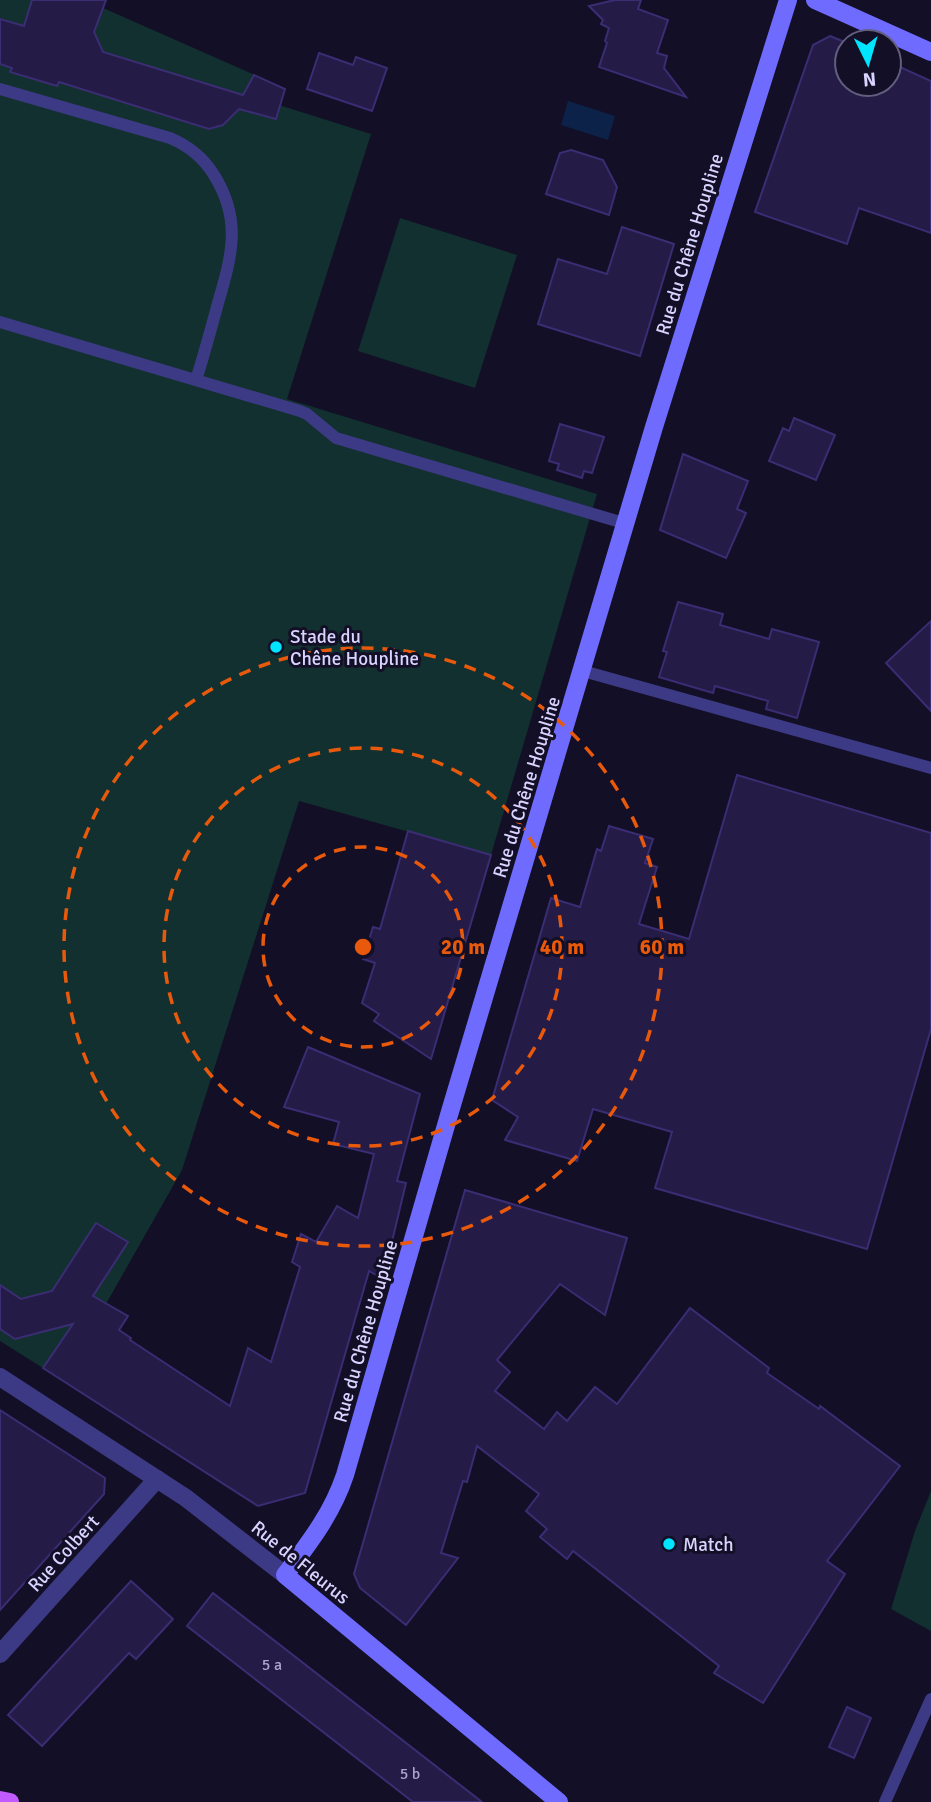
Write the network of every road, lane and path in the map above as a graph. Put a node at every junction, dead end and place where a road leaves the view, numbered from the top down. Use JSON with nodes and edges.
{"nodes":[{"id":1,"x":788,"y":0,"type":"edge"},
{"id":2,"x":815,"y":0,"type":"edge"},
{"id":3,"x":931,"y":52,"type":"edge"},
{"id":4,"x":0,"y":89,"type":"edge"},
{"id":5,"x":0,"y":322,"type":"edge"},
{"id":6,"x":196,"y":380,"type":"junction"},
{"id":7,"x":626,"y":524,"type":"junction"},
{"id":8,"x":583,"y":671,"type":"junction"},
{"id":9,"x":931,"y":768,"type":"edge"},
{"id":10,"x":0,"y":1377,"type":"edge"},
{"id":11,"x":157,"y":1479,"type":"junction"},
{"id":12,"x":285,"y":1575,"type":"junction"},
{"id":13,"x":0,"y":1654,"type":"edge"},
{"id":14,"x":931,"y":1699,"type":"edge"},
{"id":15,"x":0,"y":1800,"type":"edge"},
{"id":16,"x":10,"y":1802,"type":"edge"},
{"id":17,"x":559,"y":1802,"type":"edge"},
{"id":18,"x":885,"y":1802,"type":"edge"}],
"edges":[{"from":1,"to":7,"type":"street","name":"Rue du Chêne Houpline"},
{"from":2,"to":3,"type":"street"},
{"from":4,"to":6,"type":"lane"},
{"from":5,"to":6,"type":"lane"},
{"from":6,"to":7,"type":"lane"},
{"from":7,"to":8,"type":"street","name":"Rue du Chêne Houpline"},
{"from":8,"to":9,"type":"lane"},
{"from":8,"to":12,"type":"street","name":"Rue du Chêne Houpline"},
{"from":10,"to":11,"type":"street","name":"Rue de Fleurus"},
{"from":11,"to":12,"type":"street","name":"Rue de Fleurus"},
{"from":11,"to":13,"type":"street","name":"Rue Colbert"},
{"from":12,"to":17,"type":"street","name":"Rue de Fleurus"},
{"from":14,"to":18,"type":"lane"},
{"from":15,"to":16,"type":"main road"}]}
